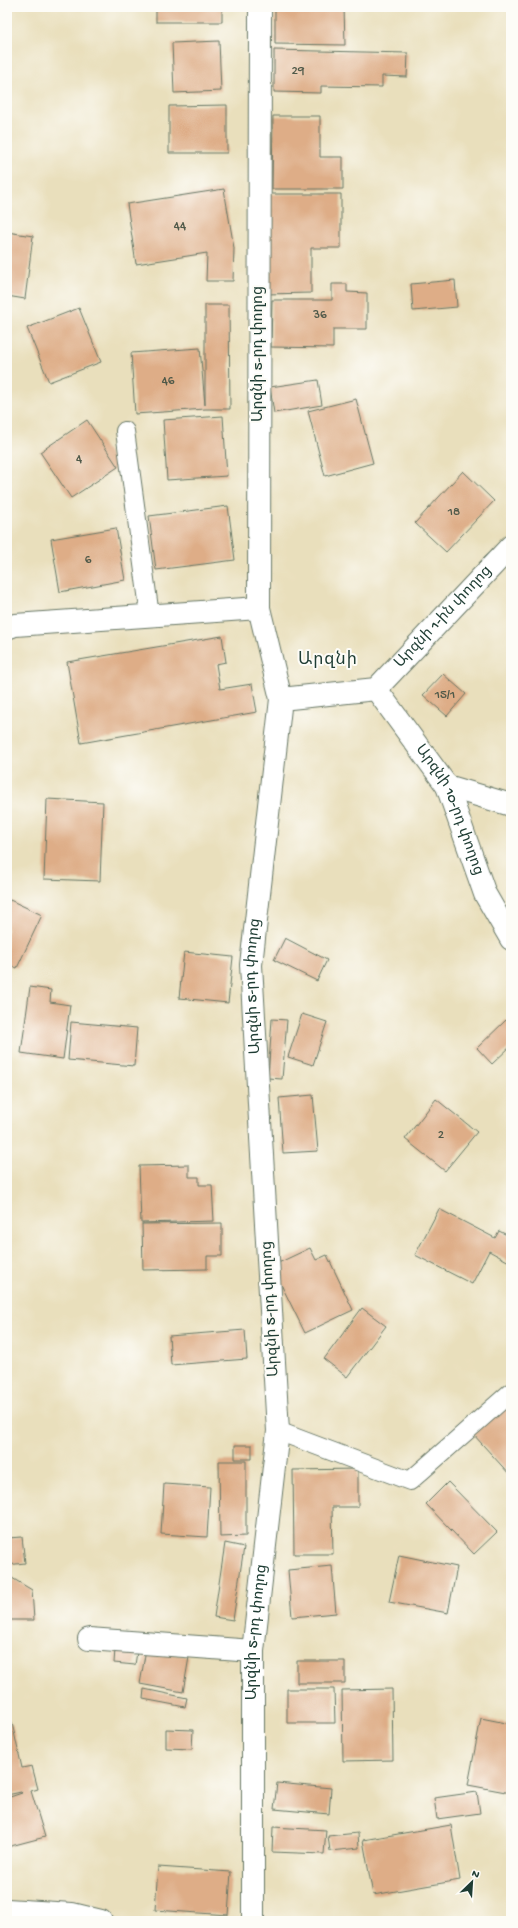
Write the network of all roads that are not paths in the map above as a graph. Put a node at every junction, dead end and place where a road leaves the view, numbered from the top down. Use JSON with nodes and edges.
{"nodes":[{"id":1,"x":260,"y":7,"type":"edge"},
{"id":2,"x":125,"y":431,"type":"dead end"},
{"id":3,"x":511,"y":546,"type":"edge"},
{"id":4,"x":259,"y":608,"type":"junction"},
{"id":5,"x":150,"y":616,"type":"junction"},
{"id":6,"x":7,"y":628,"type":"edge"},
{"id":7,"x":376,"y":689,"type":"junction"},
{"id":8,"x":281,"y":699,"type":"junction"},
{"id":9,"x":447,"y":786,"type":"junction"},
{"id":10,"x":511,"y":805,"type":"edge"},
{"id":11,"x":511,"y":939,"type":"edge"},
{"id":12,"x":511,"y":1392,"type":"edge"},
{"id":13,"x":278,"y":1431,"type":"junction"},
{"id":14,"x":90,"y":1639,"type":"dead end"},
{"id":15,"x":253,"y":1651,"type":"junction"},
{"id":16,"x":7,"y":1910,"type":"edge"},
{"id":17,"x":101,"y":1921,"type":"edge"},
{"id":18,"x":253,"y":1921,"type":"edge"}],
"edges":[{"from":1,"to":4,"type":"street","name":"Արզնի 5-րդ փողոց"},
{"from":2,"to":5,"type":"lane"},
{"from":3,"to":7,"type":"street","name":"Արզնի 1-ին փողոց"},
{"from":4,"to":5,"type":"street"},
{"from":4,"to":8,"type":"street","name":"Արզնի 5-րդ փողոց"},
{"from":5,"to":6,"type":"street"},
{"from":7,"to":8,"type":"street"},
{"from":7,"to":9,"type":"street","name":"Արզնի 10-րդ փողոց"},
{"from":8,"to":13,"type":"street","name":"Արզնի 5-րդ փողոց"},
{"from":9,"to":10,"type":"street"},
{"from":9,"to":11,"type":"street","name":"Արզնի 10-րդ փողոց"},
{"from":12,"to":13,"type":"lane"},
{"from":13,"to":15,"type":"street","name":"Արզնի 5-րդ փողոց"},
{"from":14,"to":15,"type":"street"},
{"from":15,"to":18,"type":"street","name":"Արզնի 5-րդ փողոց"},
{"from":16,"to":17,"type":"street"}]}
